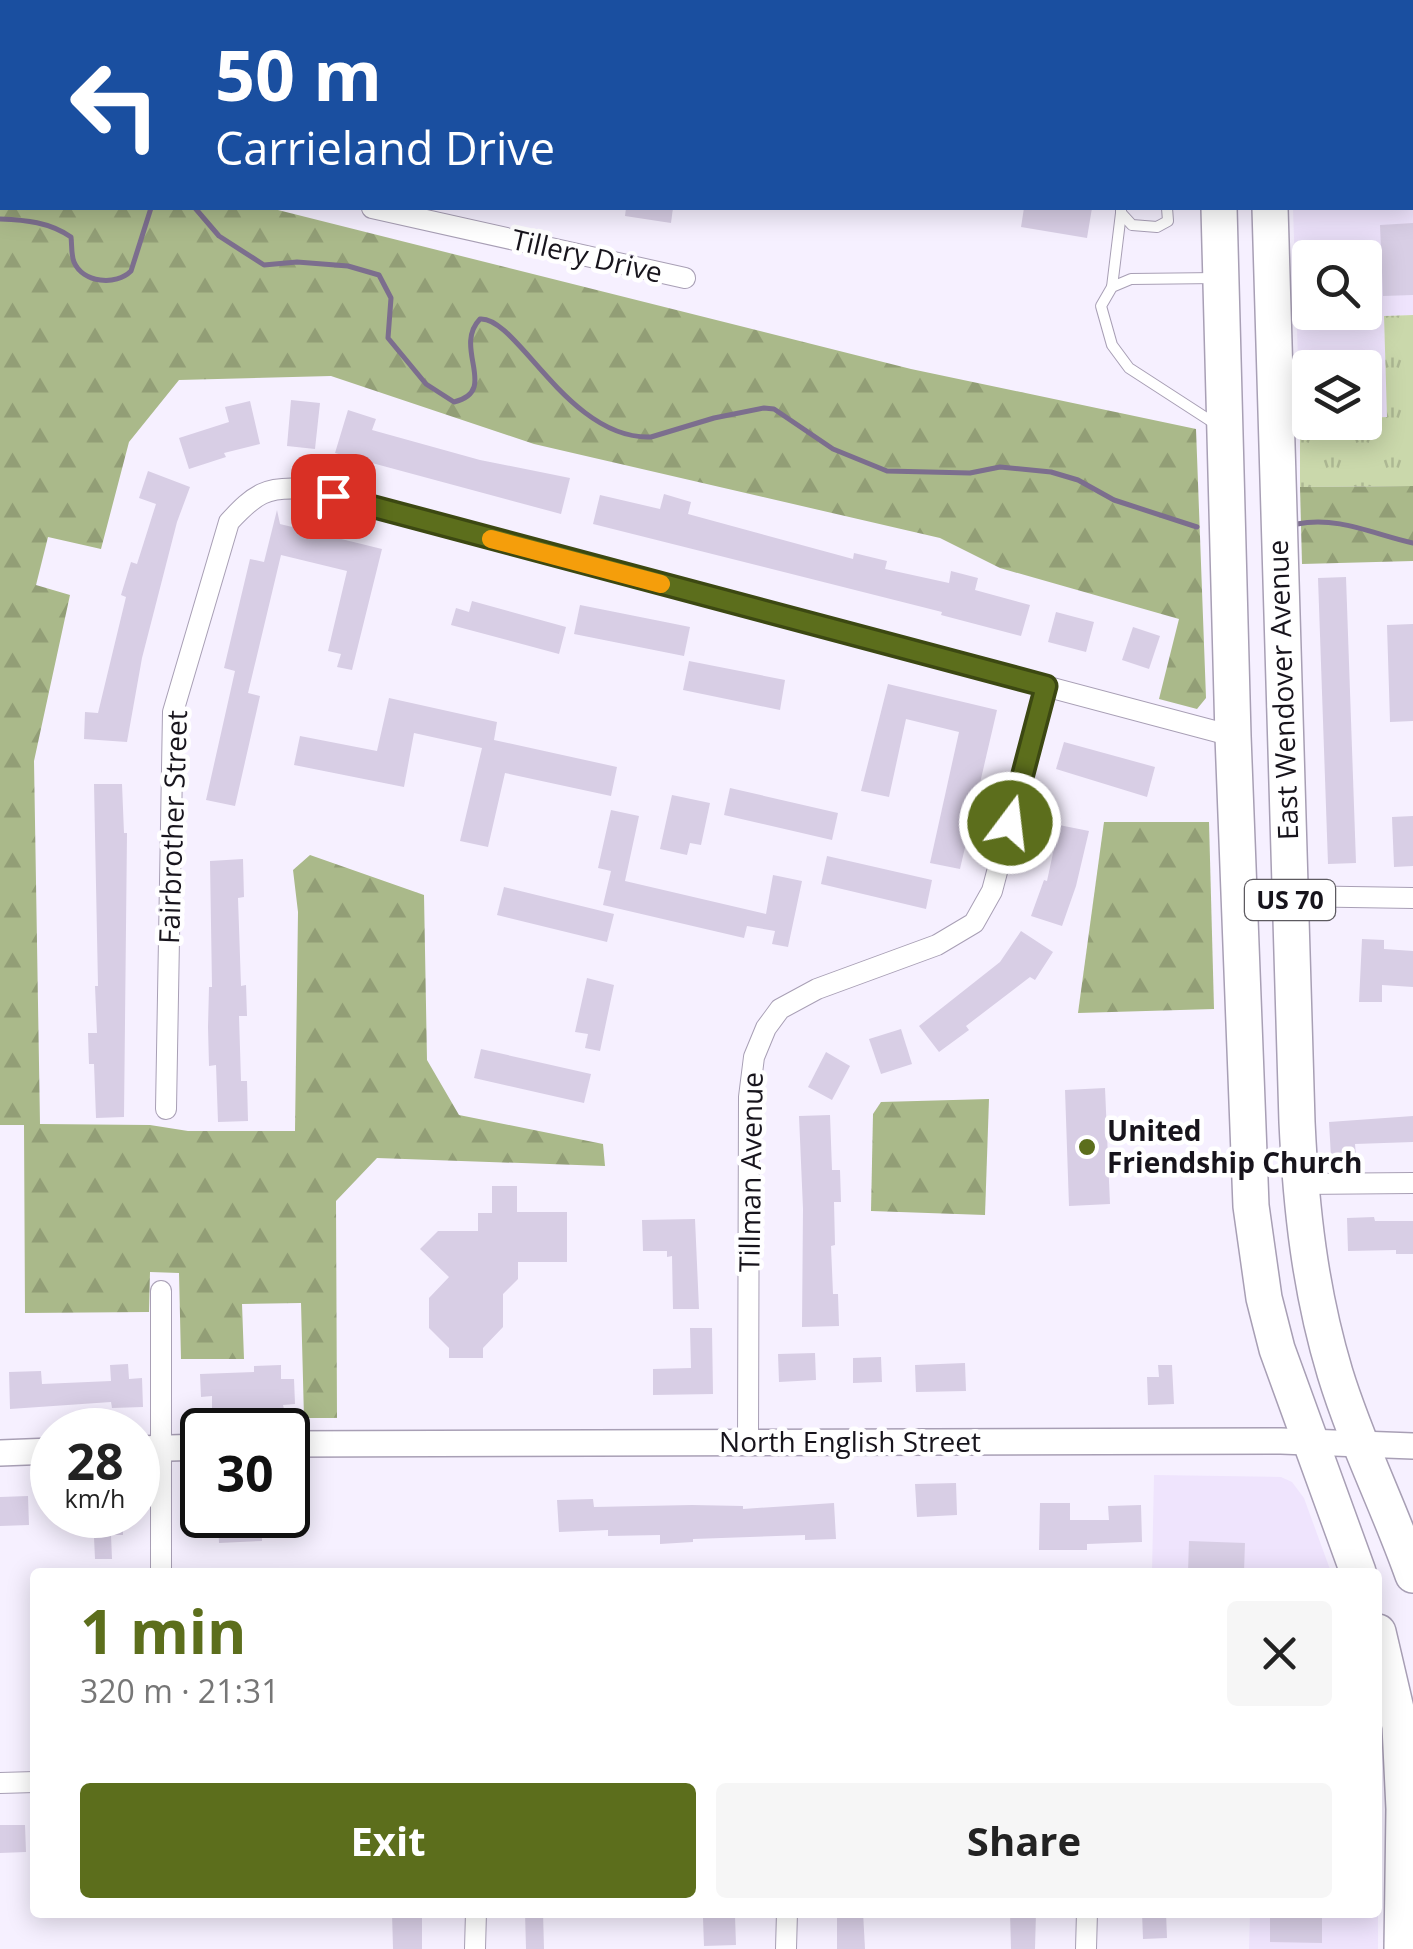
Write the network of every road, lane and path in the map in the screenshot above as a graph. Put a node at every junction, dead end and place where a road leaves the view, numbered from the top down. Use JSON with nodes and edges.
{"nodes":[{"id":1,"x":381,"y":210,"type":"edge"},
{"id":2,"x":1121,"y":210,"type":"edge"},
{"id":3,"x":1167,"y":210,"type":"edge"},
{"id":4,"x":1219,"y":210,"type":"edge"},
{"id":5,"x":1270,"y":210,"type":"edge"},
{"id":6,"x":685,"y":278,"type":"dead end"},
{"id":7,"x":1222,"y":278,"type":"junction"},
{"id":8,"x":1112,"y":287,"type":"junction"},
{"id":9,"x":1226,"y":431,"type":"junction"},
{"id":10,"x":1046,"y":686,"type":"junction"},
{"id":11,"x":1233,"y":736,"type":"junction"},
{"id":12,"x":1290,"y":896,"type":"junction"},
{"id":13,"x":1413,"y":898,"type":"edge"},
{"id":14,"x":166,"y":1109,"type":"dead end"},
{"id":15,"x":1413,"y":1183,"type":"edge"},
{"id":16,"x":1300,"y":1184,"type":"junction"},
{"id":17,"x":162,"y":1291,"type":"dead end"},
{"id":18,"x":152,"y":1408,"type":"edge"},
{"id":19,"x":1309,"y":1442,"type":"junction"},
{"id":20,"x":748,"y":1443,"type":"junction"},
{"id":21,"x":310,"y":1444,"type":"edge"},
{"id":22,"x":1360,"y":1444,"type":"junction"},
{"id":23,"x":1413,"y":1446,"type":"edge"},
{"id":24,"x":30,"y":1452,"type":"edge"},
{"id":25,"x":0,"y":1453,"type":"edge"},
{"id":26,"x":158,"y":1538,"type":"edge"},
{"id":27,"x":161,"y":1568,"type":"edge"},
{"id":28,"x":1356,"y":1568,"type":"edge"},
{"id":29,"x":1413,"y":1575,"type":"edge"},
{"id":30,"x":1384,"y":1682,"type":"edge"},
{"id":31,"x":30,"y":1782,"type":"edge"},
{"id":32,"x":0,"y":1783,"type":"edge"},
{"id":33,"x":476,"y":1918,"type":"edge"},
{"id":34,"x":787,"y":1918,"type":"edge"},
{"id":35,"x":1087,"y":1918,"type":"edge"},
{"id":36,"x":475,"y":1949,"type":"edge"},
{"id":37,"x":786,"y":1949,"type":"edge"},
{"id":38,"x":1086,"y":1949,"type":"edge"},
{"id":39,"x":1402,"y":1949,"type":"edge"}],
"edges":[{"from":1,"to":6,"type":"street","name":"Tillery Drive"},
{"from":2,"to":3,"type":"lane"},
{"from":2,"to":8,"type":"lane"},
{"from":4,"to":7,"type":"highway","name":"East Wendover Avenue","number":"US 70"},
{"from":5,"to":12,"type":"highway","name":"East Wendover Avenue","number":"US 70"},
{"from":7,"to":8,"type":"lane"},
{"from":7,"to":9,"type":"highway","name":"East Wendover Avenue","number":"US 70"},
{"from":8,"to":9,"type":"lane"},
{"from":9,"to":11,"type":"highway","name":"East Wendover Avenue","number":"US 70"},
{"from":10,"to":11,"type":"street"},
{"from":10,"to":14,"type":"street","name":"Fairbrother Street"},
{"from":10,"to":20,"type":"street","name":"Tillman Avenue"},
{"from":11,"to":19,"type":"highway","name":"East Wendover Avenue","number":"US 70"},
{"from":12,"to":13,"type":"street"},
{"from":12,"to":16,"type":"highway","name":"East Wendover Avenue","number":"US 70"},
{"from":15,"to":16,"type":"street"},
{"from":16,"to":22,"type":"highway","name":"East Wendover Avenue","number":"US 70"},
{"from":17,"to":18,"type":"street"},
{"from":19,"to":20,"type":"street","name":"North English Street"},
{"from":19,"to":22,"type":"street","name":"North English Street"},
{"from":19,"to":28,"type":"highway","name":"East Wendover Avenue","number":"US 70"},
{"from":20,"to":21,"type":"street","name":"North English Street"},
{"from":22,"to":23,"type":"street","name":"North English Street"},
{"from":22,"to":29,"type":"highway","name":"East Wendover Avenue","number":"US 70"},
{"from":24,"to":25,"type":"street"},
{"from":26,"to":27,"type":"street"},
{"from":30,"to":39,"type":"highway"},
{"from":31,"to":32,"type":"street"},
{"from":33,"to":36,"type":"street"},
{"from":34,"to":37,"type":"street"},
{"from":35,"to":38,"type":"street"}]}
